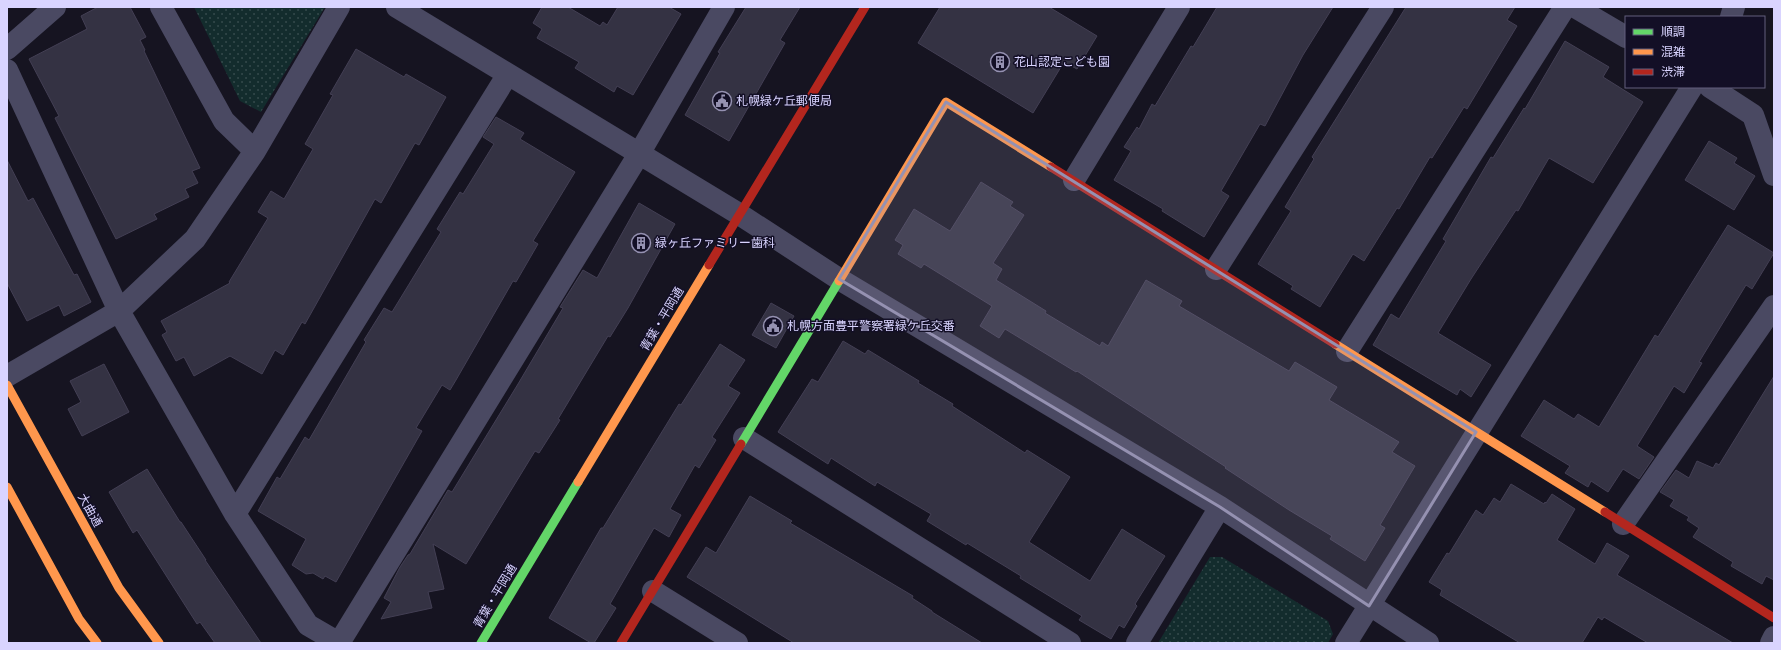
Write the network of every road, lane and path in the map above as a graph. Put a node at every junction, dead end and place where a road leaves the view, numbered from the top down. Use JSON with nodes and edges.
{"nodes":[{"id":1,"x":55,"y":7,"type":"edge"},
{"id":2,"x":161,"y":7,"type":"edge"},
{"id":3,"x":339,"y":7,"type":"edge"},
{"id":4,"x":397,"y":7,"type":"edge"},
{"id":5,"x":724,"y":7,"type":"edge"},
{"id":6,"x":865,"y":7,"type":"edge"},
{"id":7,"x":1179,"y":7,"type":"edge"},
{"id":8,"x":1383,"y":7,"type":"edge"},
{"id":9,"x":1565,"y":7,"type":"edge"},
{"id":10,"x":1576,"y":7,"type":"edge"},
{"id":11,"x":1625,"y":36,"type":"edge"},
{"id":12,"x":7,"y":49,"type":"edge"},
{"id":13,"x":7,"y":70,"type":"edge"},
{"id":14,"x":508,"y":74,"type":"junction"},
{"id":15,"x":1691,"y":88,"type":"edge"},
{"id":16,"x":1712,"y":88,"type":"edge"},
{"id":17,"x":255,"y":151,"type":"junction"},
{"id":18,"x":639,"y":154,"type":"junction"},
{"id":19,"x":1774,"y":175,"type":"edge"},
{"id":20,"x":1074,"y":180,"type":"junction"},
{"id":21,"x":739,"y":214,"type":"junction"},
{"id":22,"x":1216,"y":269,"type":"junction"},
{"id":23,"x":839,"y":279,"type":"junction"},
{"id":24,"x":1774,"y":306,"type":"edge"},
{"id":25,"x":119,"y":311,"type":"junction"},
{"id":26,"x":1347,"y":351,"type":"junction"},
{"id":27,"x":7,"y":376,"type":"edge"},
{"id":28,"x":7,"y":385,"type":"edge"},
{"id":29,"x":1476,"y":432,"type":"junction"},
{"id":30,"x":744,"y":438,"type":"junction"},
{"id":31,"x":7,"y":487,"type":"edge"},
{"id":32,"x":1220,"y":507,"type":"junction"},
{"id":33,"x":235,"y":514,"type":"junction"},
{"id":34,"x":1623,"y":524,"type":"junction"},
{"id":35,"x":653,"y":591,"type":"junction"},
{"id":36,"x":1369,"y":606,"type":"junction"},
{"id":37,"x":1774,"y":618,"type":"edge"},
{"id":38,"x":1774,"y":637,"type":"edge"},
{"id":39,"x":97,"y":643,"type":"edge"},
{"id":40,"x":159,"y":643,"type":"edge"},
{"id":41,"x":339,"y":643,"type":"edge"},
{"id":42,"x":480,"y":643,"type":"edge"},
{"id":43,"x":621,"y":643,"type":"edge"},
{"id":44,"x":737,"y":643,"type":"edge"},
{"id":45,"x":1070,"y":643,"type":"edge"},
{"id":46,"x":1137,"y":643,"type":"edge"},
{"id":47,"x":1346,"y":643,"type":"edge"},
{"id":48,"x":1428,"y":643,"type":"edge"},
{"id":49,"x":1770,"y":643,"type":"edge"}],
"edges":[{"from":1,"to":12,"type":"street"},
{"from":2,"to":17,"type":"street"},
{"from":3,"to":17,"type":"street"},
{"from":4,"to":14,"type":"street"},
{"from":5,"to":18,"type":"street"},
{"from":6,"to":21,"type":"street","name":"青葉・平岡通"},
{"from":7,"to":20,"type":"street"},
{"from":8,"to":22,"type":"street"},
{"from":9,"to":26,"type":"street"},
{"from":10,"to":11,"type":"street"},
{"from":13,"to":25,"type":"street"},
{"from":14,"to":18,"type":"street"},
{"from":14,"to":33,"type":"street"},
{"from":15,"to":29,"type":"street"},
{"from":16,"to":19,"type":"street"},
{"from":17,"to":25,"type":"street"},
{"from":18,"to":21,"type":"street"},
{"from":18,"to":41,"type":"street"},
{"from":20,"to":22,"type":"street"},
{"from":20,"to":23,"type":"street"},
{"from":21,"to":23,"type":"street"},
{"from":21,"to":42,"type":"street","name":"青葉・平岡通"},
{"from":22,"to":26,"type":"street"},
{"from":23,"to":30,"type":"street"},
{"from":23,"to":32,"type":"street"},
{"from":24,"to":34,"type":"street"},
{"from":25,"to":27,"type":"street"},
{"from":25,"to":33,"type":"street"},
{"from":26,"to":29,"type":"street"},
{"from":28,"to":40,"type":"street","name":"大曲通"},
{"from":29,"to":34,"type":"street"},
{"from":29,"to":36,"type":"street"},
{"from":30,"to":35,"type":"street"},
{"from":30,"to":45,"type":"street"},
{"from":31,"to":39,"type":"street"},
{"from":32,"to":36,"type":"street"},
{"from":32,"to":46,"type":"street"},
{"from":33,"to":41,"type":"street"},
{"from":34,"to":37,"type":"street"},
{"from":35,"to":43,"type":"street"},
{"from":35,"to":44,"type":"street"},
{"from":36,"to":47,"type":"street"},
{"from":36,"to":48,"type":"street"},
{"from":38,"to":49,"type":"street"}]}
